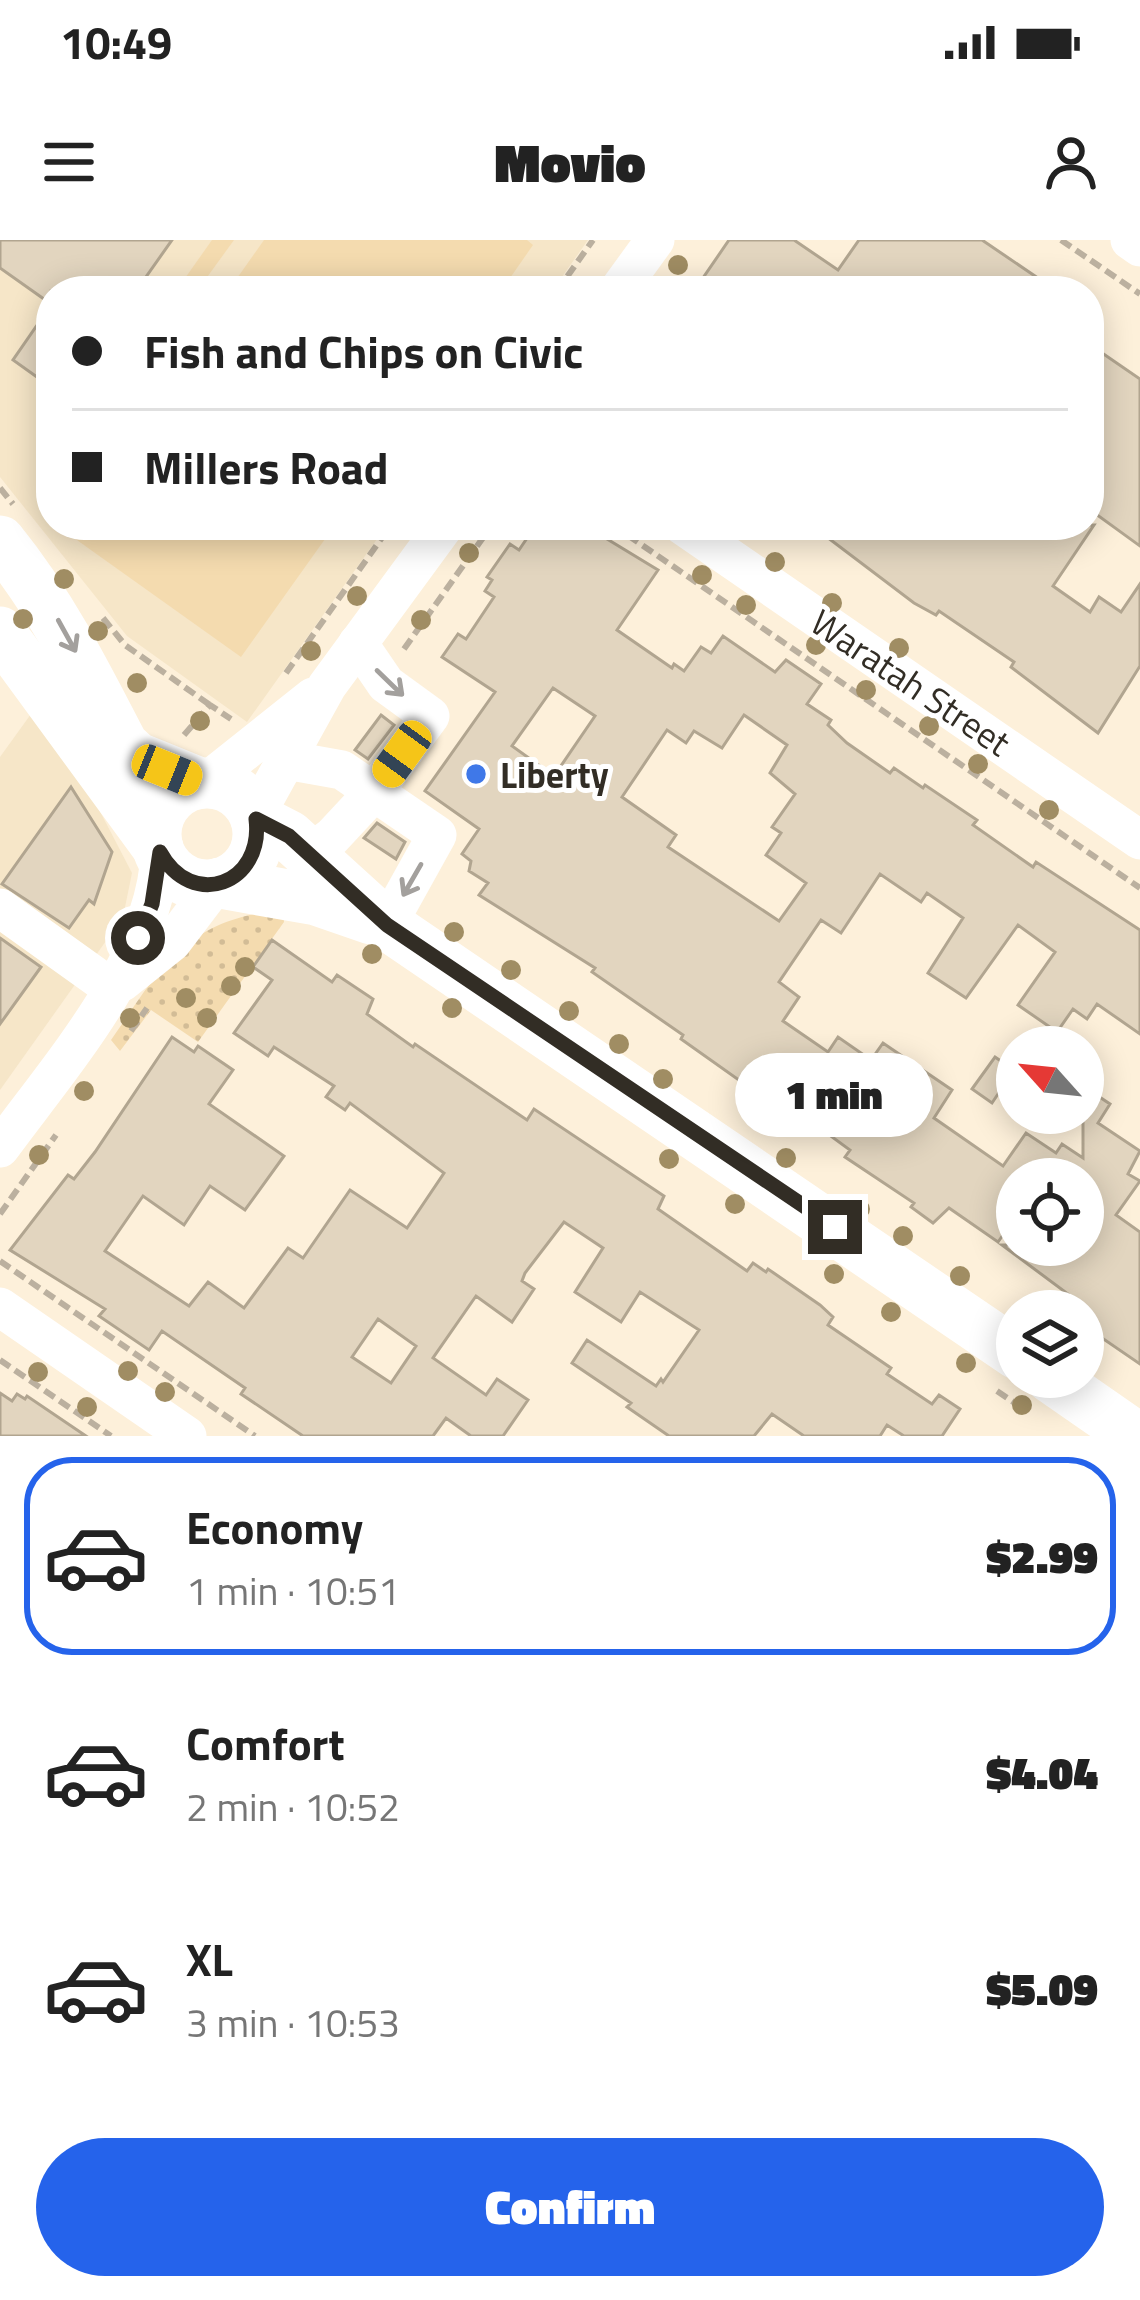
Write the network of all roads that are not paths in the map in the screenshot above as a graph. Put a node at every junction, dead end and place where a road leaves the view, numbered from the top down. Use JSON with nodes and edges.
{"nodes":[{"id":1,"x":655,"y":240,"type":"edge"},
{"id":2,"x":1130,"y":240,"type":"edge"},
{"id":3,"x":1140,"y":247,"type":"edge"},
{"id":4,"x":629,"y":276,"type":"edge"},
{"id":5,"x":12,"y":530,"type":"edge"},
{"id":6,"x":434,"y":540,"type":"edge"},
{"id":7,"x":704,"y":540,"type":"edge"},
{"id":8,"x":0,"y":632,"type":"edge"},
{"id":9,"x":358,"y":643,"type":"junction"},
{"id":10,"x":327,"y":686,"type":"junction"},
{"id":11,"x":286,"y":760,"type":"junction"},
{"id":12,"x":202,"y":783,"type":"junction"},
{"id":13,"x":374,"y":792,"type":"junction"},
{"id":14,"x":256,"y":818,"type":"junction"},
{"id":15,"x":1140,"y":840,"type":"edge"},
{"id":16,"x":159,"y":850,"type":"junction"},
{"id":17,"x":309,"y":854,"type":"junction"},
{"id":18,"x":218,"y":884,"type":"junction"},
{"id":19,"x":0,"y":908,"type":"edge"},
{"id":20,"x":387,"y":925,"type":"junction"},
{"id":21,"x":113,"y":988,"type":"junction"},
{"id":22,"x":0,"y":1148,"type":"edge"},
{"id":23,"x":0,"y":1307,"type":"edge"},
{"id":24,"x":996,"y":1340,"type":"edge"},
{"id":25,"x":1080,"y":1398,"type":"edge"},
{"id":26,"x":187,"y":1436,"type":"edge"},
{"id":27,"x":1135,"y":1436,"type":"edge"}],
"edges":[{"from":1,"to":4,"type":"street"},
{"from":2,"to":3,"type":"street"},
{"from":5,"to":12,"type":"main road","one_way":true},
{"from":6,"to":9,"type":"street"},
{"from":7,"to":15,"type":"street","name":"Waratah Street"},
{"from":8,"to":16,"type":"main road"},
{"from":9,"to":10,"type":"street"},
{"from":9,"to":13,"type":"street","one_way":true},
{"from":10,"to":11,"type":"street"},
{"from":10,"to":12,"type":"street"},
{"from":11,"to":13,"type":"street"},
{"from":11,"to":14,"type":"street"},
{"from":12,"to":14,"type":"main road"},
{"from":12,"to":16,"type":"main road"},
{"from":13,"to":17,"type":"street"},
{"from":13,"to":20,"type":"street","one_way":true},
{"from":14,"to":17,"type":"main road"},
{"from":14,"to":18,"type":"main road"},
{"from":16,"to":18,"type":"main road"},
{"from":16,"to":21,"type":"street"},
{"from":17,"to":20,"type":"main road"},
{"from":18,"to":20,"type":"main road"},
{"from":18,"to":21,"type":"street"},
{"from":19,"to":21,"type":"street"},
{"from":20,"to":24,"type":"main road"},
{"from":21,"to":22,"type":"street"},
{"from":23,"to":26,"type":"street"},
{"from":25,"to":27,"type":"main road"}]}
